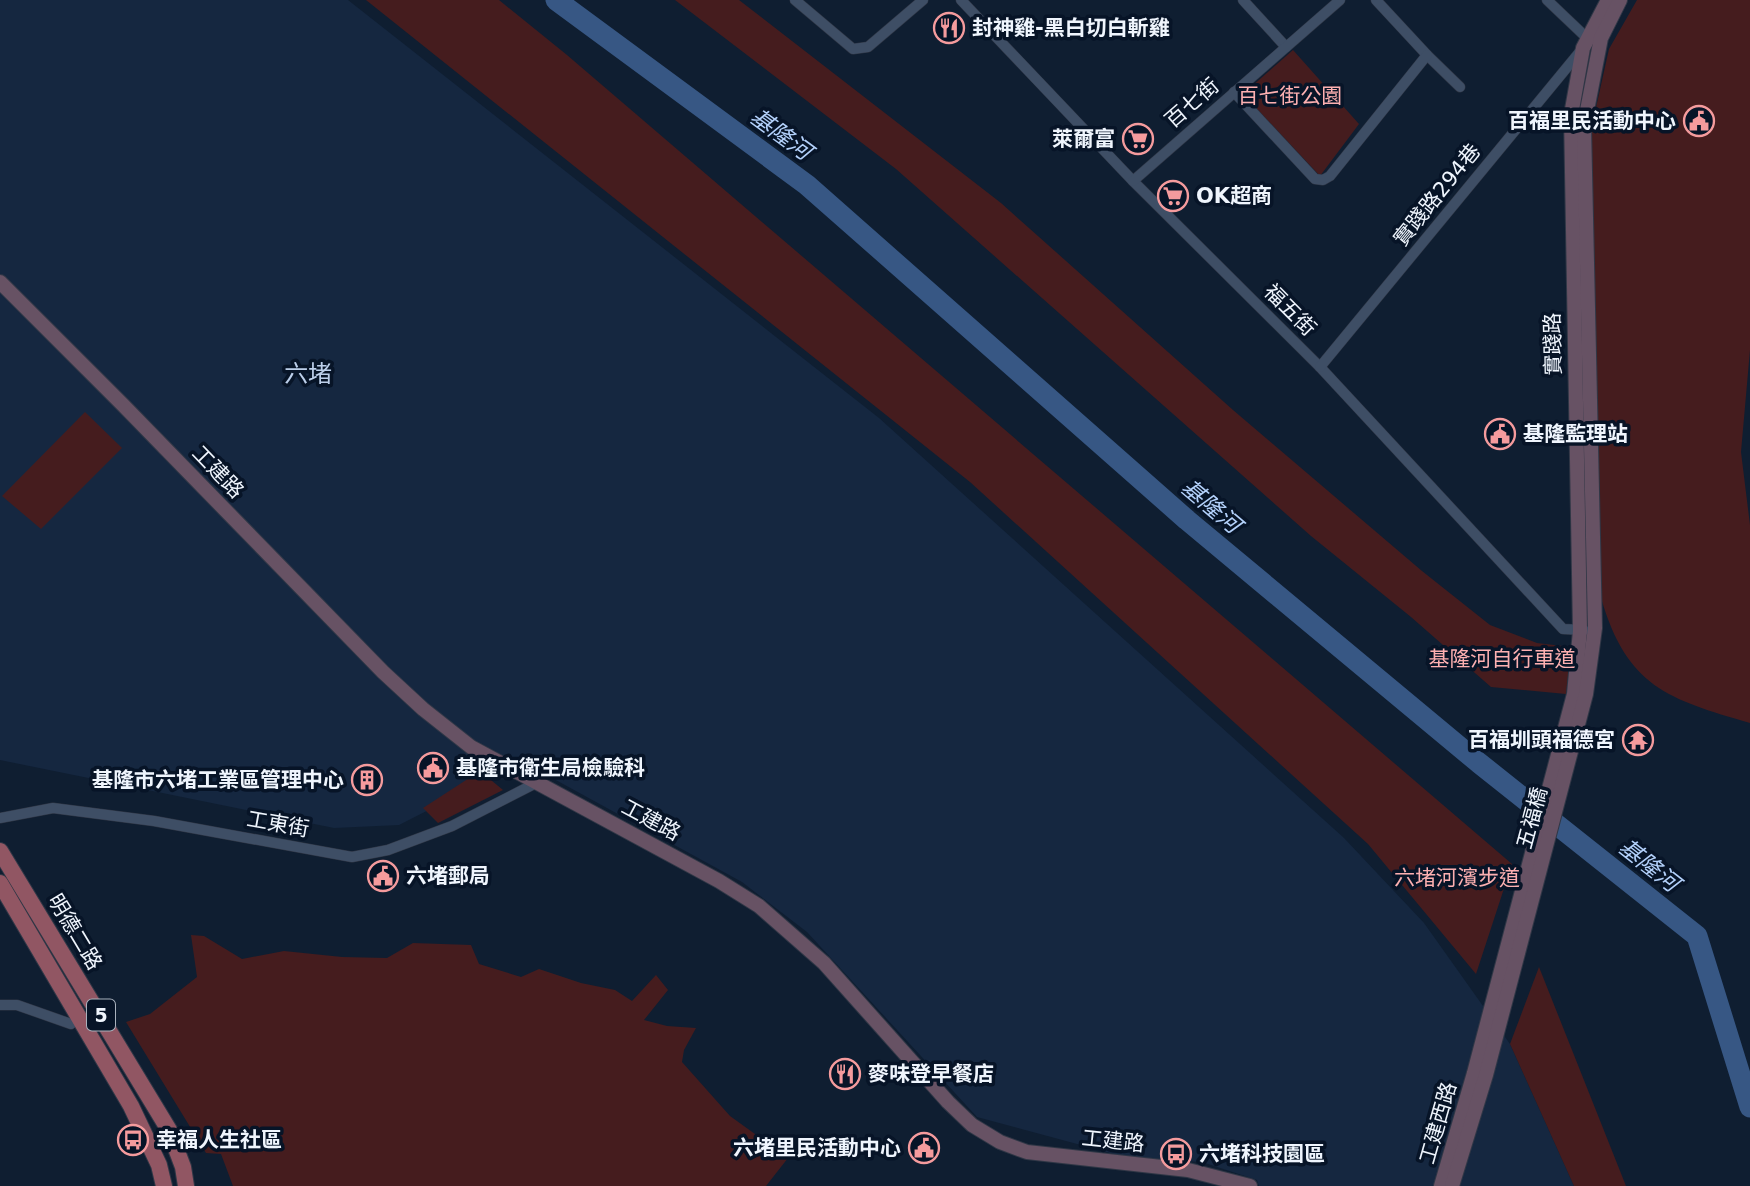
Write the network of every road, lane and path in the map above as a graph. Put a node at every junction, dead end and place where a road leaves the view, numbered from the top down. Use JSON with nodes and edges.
{"nodes":[{"id":1,"x":795,"y":0,"type":"edge"},
{"id":2,"x":923,"y":0,"type":"edge"},
{"id":3,"x":961,"y":0,"type":"edge"},
{"id":4,"x":1243,"y":0,"type":"edge"},
{"id":5,"x":1340,"y":0,"type":"edge"},
{"id":6,"x":1376,"y":0,"type":"edge"},
{"id":7,"x":1547,"y":0,"type":"edge"},
{"id":8,"x":1608,"y":0,"type":"edge"},
{"id":9,"x":1620,"y":0,"type":"edge"},
{"id":10,"x":1590,"y":41,"type":"junction"},
{"id":11,"x":1286,"y":47,"type":"junction"},
{"id":12,"x":1427,"y":55,"type":"junction"},
{"id":13,"x":1460,"y":87,"type":"dead end"},
{"id":14,"x":1234,"y":92,"type":"junction"},
{"id":15,"x":1133,"y":181,"type":"junction"},
{"id":16,"x":0,"y":282,"type":"edge"},
{"id":17,"x":1320,"y":368,"type":"junction"},
{"id":18,"x":1595,"y":628,"type":"junction"},
{"id":19,"x":1580,"y":631,"type":"junction"},
{"id":20,"x":1580,"y":694,"type":"junction"},
{"id":21,"x":536,"y":783,"type":"junction"},
{"id":22,"x":0,"y":818,"type":"edge"},
{"id":23,"x":0,"y":850,"type":"edge"},
{"id":24,"x":0,"y":883,"type":"edge"},
{"id":25,"x":0,"y":1004,"type":"edge"},
{"id":26,"x":71,"y":1024,"type":"dead end"},
{"id":27,"x":1480,"y":1074,"type":"junction"},
{"id":28,"x":164,"y":1186,"type":"edge"},
{"id":29,"x":186,"y":1186,"type":"edge"},
{"id":30,"x":1250,"y":1186,"type":"edge"},
{"id":31,"x":1441,"y":1186,"type":"edge"},
{"id":32,"x":1452,"y":1186,"type":"edge"}],
"edges":[{"from":1,"to":2,"type":"street"},
{"from":3,"to":15,"type":"street","name":"福五街"},
{"from":4,"to":11,"type":"street"},
{"from":5,"to":11,"type":"street","name":"百七街"},
{"from":6,"to":12,"type":"street"},
{"from":7,"to":10,"type":"street"},
{"from":8,"to":10,"type":"street","name":"實踐路"},
{"from":9,"to":10,"type":"street","name":"實踐路"},
{"from":10,"to":17,"type":"street","name":"實踐路294巷"},
{"from":10,"to":18,"type":"street","name":"實踐路"},
{"from":10,"to":19,"type":"street","name":"實踐路"},
{"from":11,"to":14,"type":"street","name":"百七街"},
{"from":12,"to":13,"type":"street"},
{"from":12,"to":14,"type":"street"},
{"from":14,"to":15,"type":"street","name":"百七街"},
{"from":15,"to":17,"type":"street","name":"福五街"},
{"from":16,"to":21,"type":"street","name":"工建路"},
{"from":17,"to":19,"type":"street","name":"福五街"},
{"from":18,"to":19,"type":"street"},
{"from":18,"to":20,"type":"street","name":"實踐路"},
{"from":19,"to":20,"type":"street","name":"實踐路"},
{"from":20,"to":27,"type":"street","name":"五福橋"},
{"from":21,"to":22,"type":"street","name":"工東街"},
{"from":21,"to":30,"type":"street","name":"工建路"},
{"from":23,"to":29,"type":"main road","name":"明德二路","number":"5"},
{"from":24,"to":28,"type":"main road","name":"明德二路","number":"5"},
{"from":25,"to":26,"type":"street"},
{"from":27,"to":31,"type":"street","name":"工建西路"},
{"from":27,"to":32,"type":"street","name":"工建西路"}]}
